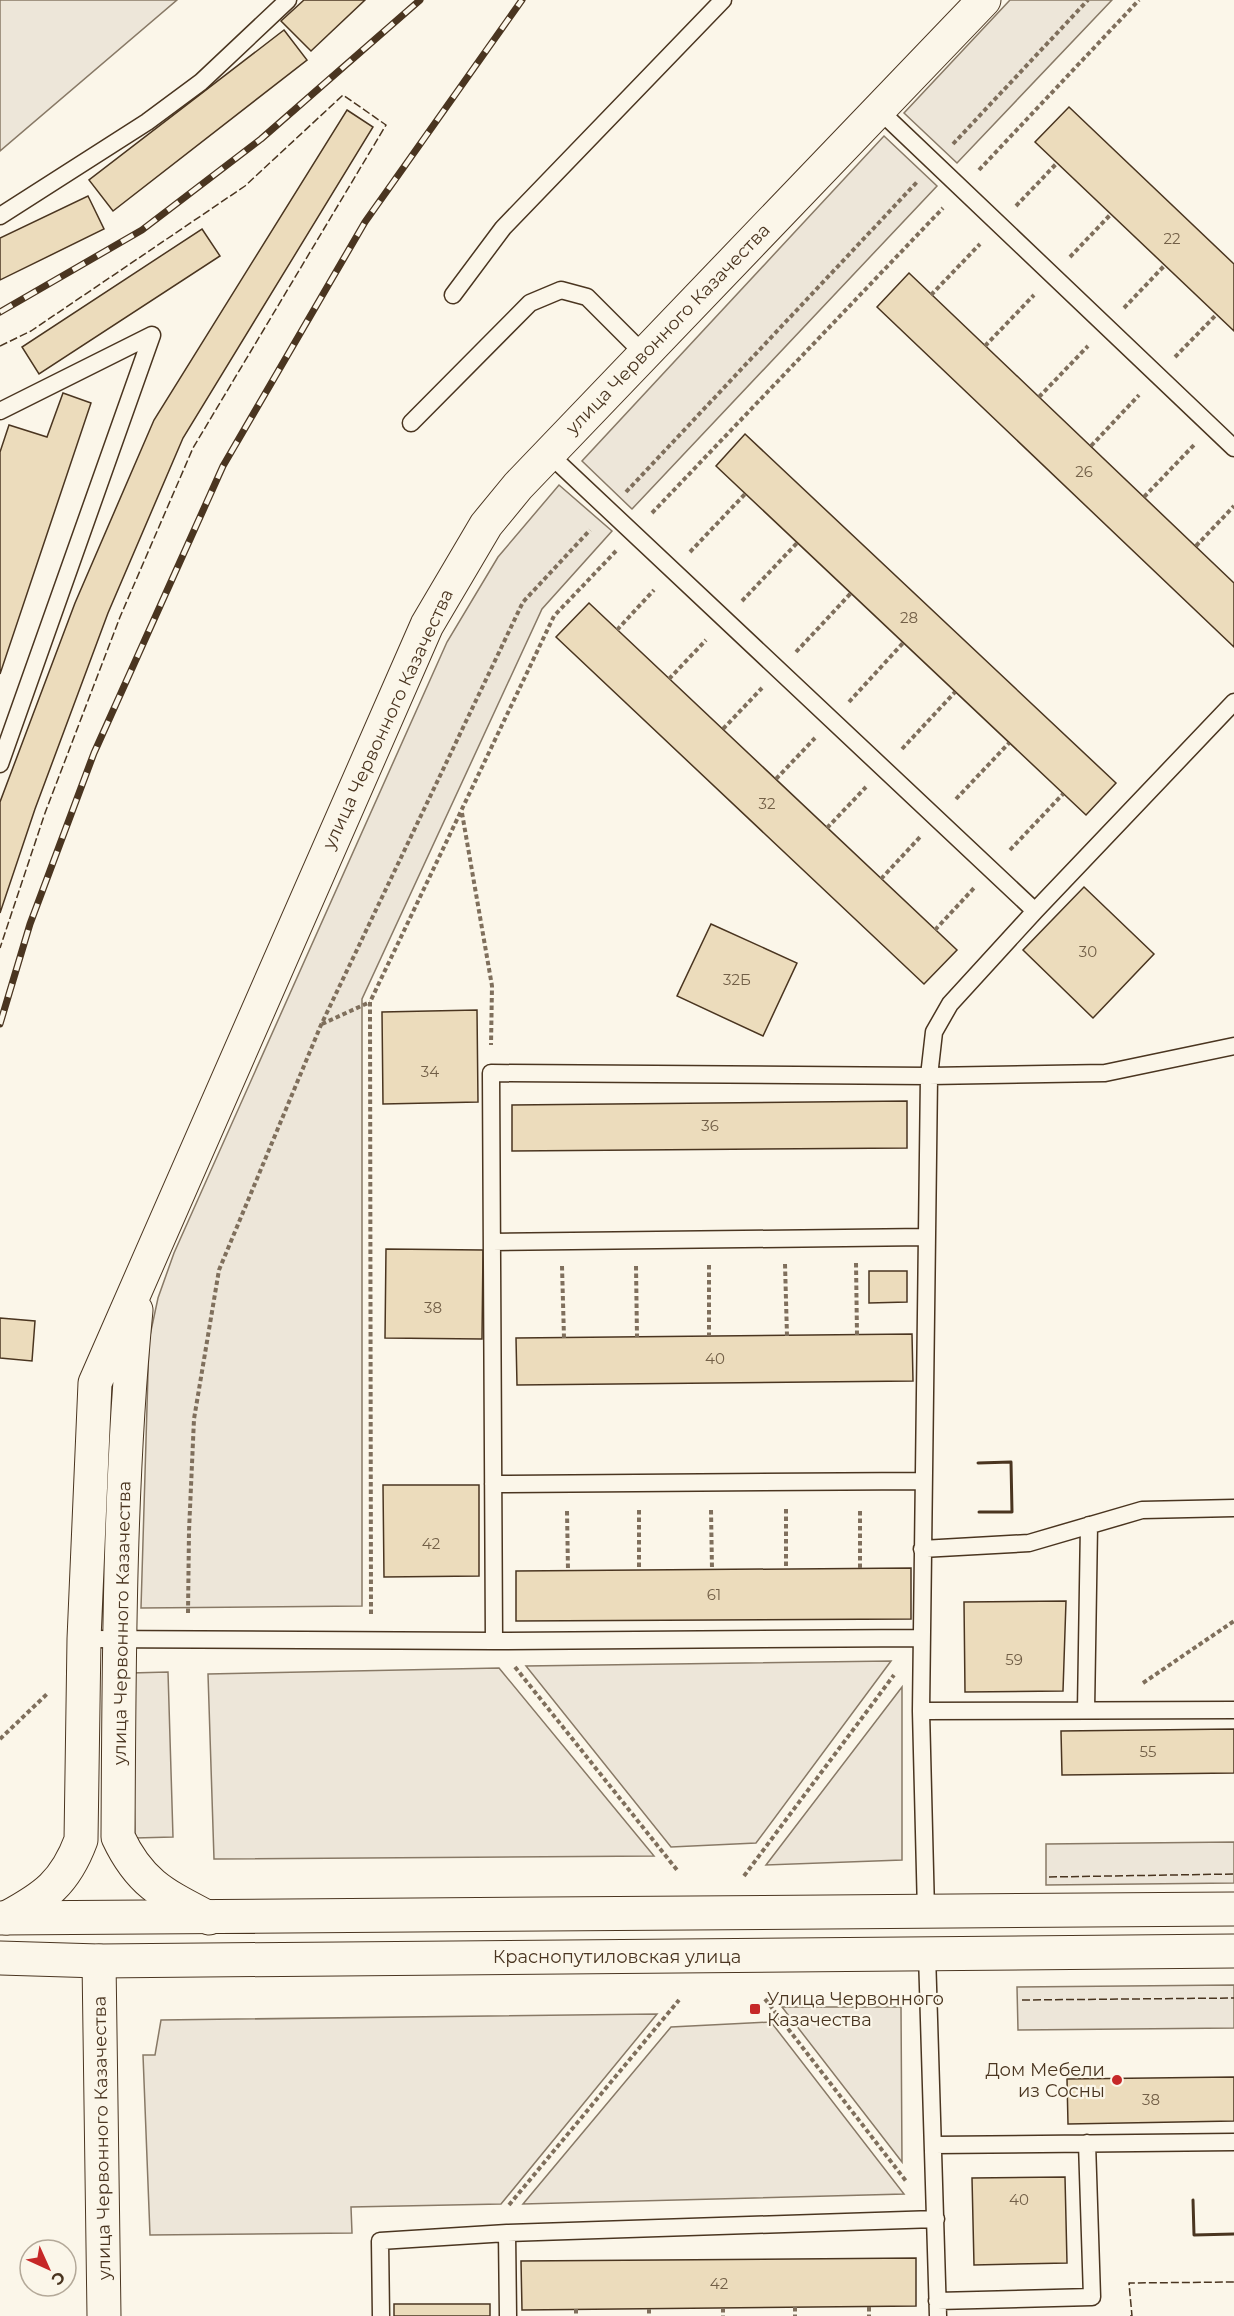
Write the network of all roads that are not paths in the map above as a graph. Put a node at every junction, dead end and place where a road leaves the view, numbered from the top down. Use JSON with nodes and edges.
{"nodes":[{"id":1,"x":288,"y":0,"type":"edge"},
{"id":2,"x":723,"y":0,"type":"edge"},
{"id":3,"x":984,"y":0,"type":"edge"},
{"id":4,"x":880,"y":111,"type":"junction"},
{"id":5,"x":0,"y":216,"type":"edge"},
{"id":6,"x":453,"y":295,"type":"dead end"},
{"id":7,"x":644,"y":354,"type":"junction"},
{"id":8,"x":0,"y":411,"type":"edge"},
{"id":9,"x":411,"y":423,"type":"dead end"},
{"id":10,"x":1234,"y":448,"type":"edge"},
{"id":11,"x":548,"y":453,"type":"junction"},
{"id":12,"x":1234,"y":703,"type":"edge"},
{"id":13,"x":0,"y":764,"type":"edge"},
{"id":14,"x":1035,"y":911,"type":"junction"},
{"id":15,"x":1234,"y":1046,"type":"edge"},
{"id":16,"x":929,"y":1076,"type":"junction"},
{"id":17,"x":926,"y":1237,"type":"junction"},
{"id":18,"x":492,"y":1242,"type":"junction"},
{"id":19,"x":139,"y":1284,"type":"junction"},
{"id":20,"x":922,"y":1481,"type":"junction"},
{"id":21,"x":493,"y":1484,"type":"junction"},
{"id":22,"x":1234,"y":1508,"type":"edge"},
{"id":23,"x":1089,"y":1525,"type":"junction"},
{"id":24,"x":922,"y":1549,"type":"junction"},
{"id":25,"x":921,"y":1638,"type":"junction"},
{"id":26,"x":119,"y":1639,"type":"junction"},
{"id":27,"x":84,"y":1640,"type":"junction"},
{"id":28,"x":494,"y":1641,"type":"junction"},
{"id":29,"x":1094,"y":1710,"type":"junction"},
{"id":30,"x":1234,"y":1710,"type":"edge"},
{"id":31,"x":921,"y":1711,"type":"junction"},
{"id":32,"x":1234,"y":1909,"type":"edge"},
{"id":33,"x":926,"y":1912,"type":"junction"},
{"id":34,"x":3,"y":1918,"type":"edge"},
{"id":35,"x":209,"y":1918,"type":"junction"},
{"id":36,"x":1234,"y":1951,"type":"edge"},
{"id":37,"x":927,"y":1954,"type":"junction"},
{"id":38,"x":0,"y":1958,"type":"edge"},
{"id":39,"x":99,"y":1960,"type":"junction"},
{"id":40,"x":1234,"y":2142,"type":"edge"},
{"id":41,"x":1087,"y":2144,"type":"junction"},
{"id":42,"x":934,"y":2145,"type":"junction"},
{"id":43,"x":936,"y":2219,"type":"junction"},
{"id":44,"x":507,"y":2233,"type":"junction"},
{"id":45,"x":937,"y":2309,"type":"edge"},
{"id":46,"x":104,"y":2316,"type":"edge"},
{"id":47,"x":381,"y":2316,"type":"edge"},
{"id":48,"x":508,"y":2316,"type":"edge"}],
"edges":[{"from":1,"to":5,"type":"lane"},
{"from":2,"to":6,"type":"lane"},
{"from":3,"to":4,"type":"street","name":"улица Червонного Казачества"},
{"from":4,"to":7,"type":"street","name":"улица Червонного Казачества"},
{"from":4,"to":10,"type":"lane"},
{"from":7,"to":9,"type":"lane"},
{"from":7,"to":11,"type":"street","name":"улица Червонного Казачества"},
{"from":8,"to":13,"type":"lane"},
{"from":11,"to":14,"type":"lane"},
{"from":11,"to":19,"type":"street","name":"улица Червонного Казачества"},
{"from":12,"to":14,"type":"lane"},
{"from":14,"to":16,"type":"lane"},
{"from":15,"to":16,"type":"lane"},
{"from":16,"to":17,"type":"lane"},
{"from":16,"to":18,"type":"lane"},
{"from":17,"to":18,"type":"lane"},
{"from":17,"to":20,"type":"lane"},
{"from":18,"to":21,"type":"lane"},
{"from":19,"to":26,"type":"street","name":"улица Червонного Казачества"},
{"from":19,"to":27,"type":"street","name":"улица Червонного Казачества"},
{"from":20,"to":21,"type":"lane"},
{"from":20,"to":24,"type":"lane"},
{"from":21,"to":28,"type":"lane"},
{"from":22,"to":23,"type":"lane"},
{"from":23,"to":24,"type":"lane"},
{"from":23,"to":29,"type":"lane"},
{"from":24,"to":25,"type":"lane"},
{"from":25,"to":28,"type":"lane"},
{"from":25,"to":31,"type":"lane"},
{"from":26,"to":27,"type":"lane"},
{"from":26,"to":28,"type":"lane"},
{"from":26,"to":35,"type":"street","name":"улица Червонного Казачества"},
{"from":27,"to":34,"type":"street","name":"улица Червонного Казачества"},
{"from":29,"to":30,"type":"lane"},
{"from":29,"to":31,"type":"lane"},
{"from":31,"to":33,"type":"lane"},
{"from":32,"to":33,"type":"street"},
{"from":33,"to":35,"type":"street"},
{"from":34,"to":35,"type":"street"},
{"from":36,"to":37,"type":"street","name":"Краснопутиловская улица"},
{"from":37,"to":39,"type":"street","name":"Краснопутиловская улица"},
{"from":37,"to":42,"type":"lane"},
{"from":38,"to":39,"type":"street","name":"Краснопутиловская улица"},
{"from":39,"to":46,"type":"street","name":"улица Червонного Казачества"},
{"from":40,"to":41,"type":"lane"},
{"from":41,"to":42,"type":"lane"},
{"from":41,"to":45,"type":"lane"},
{"from":42,"to":43,"type":"lane"},
{"from":43,"to":44,"type":"lane"},
{"from":43,"to":45,"type":"lane"},
{"from":44,"to":47,"type":"lane"},
{"from":44,"to":48,"type":"lane"}]}
